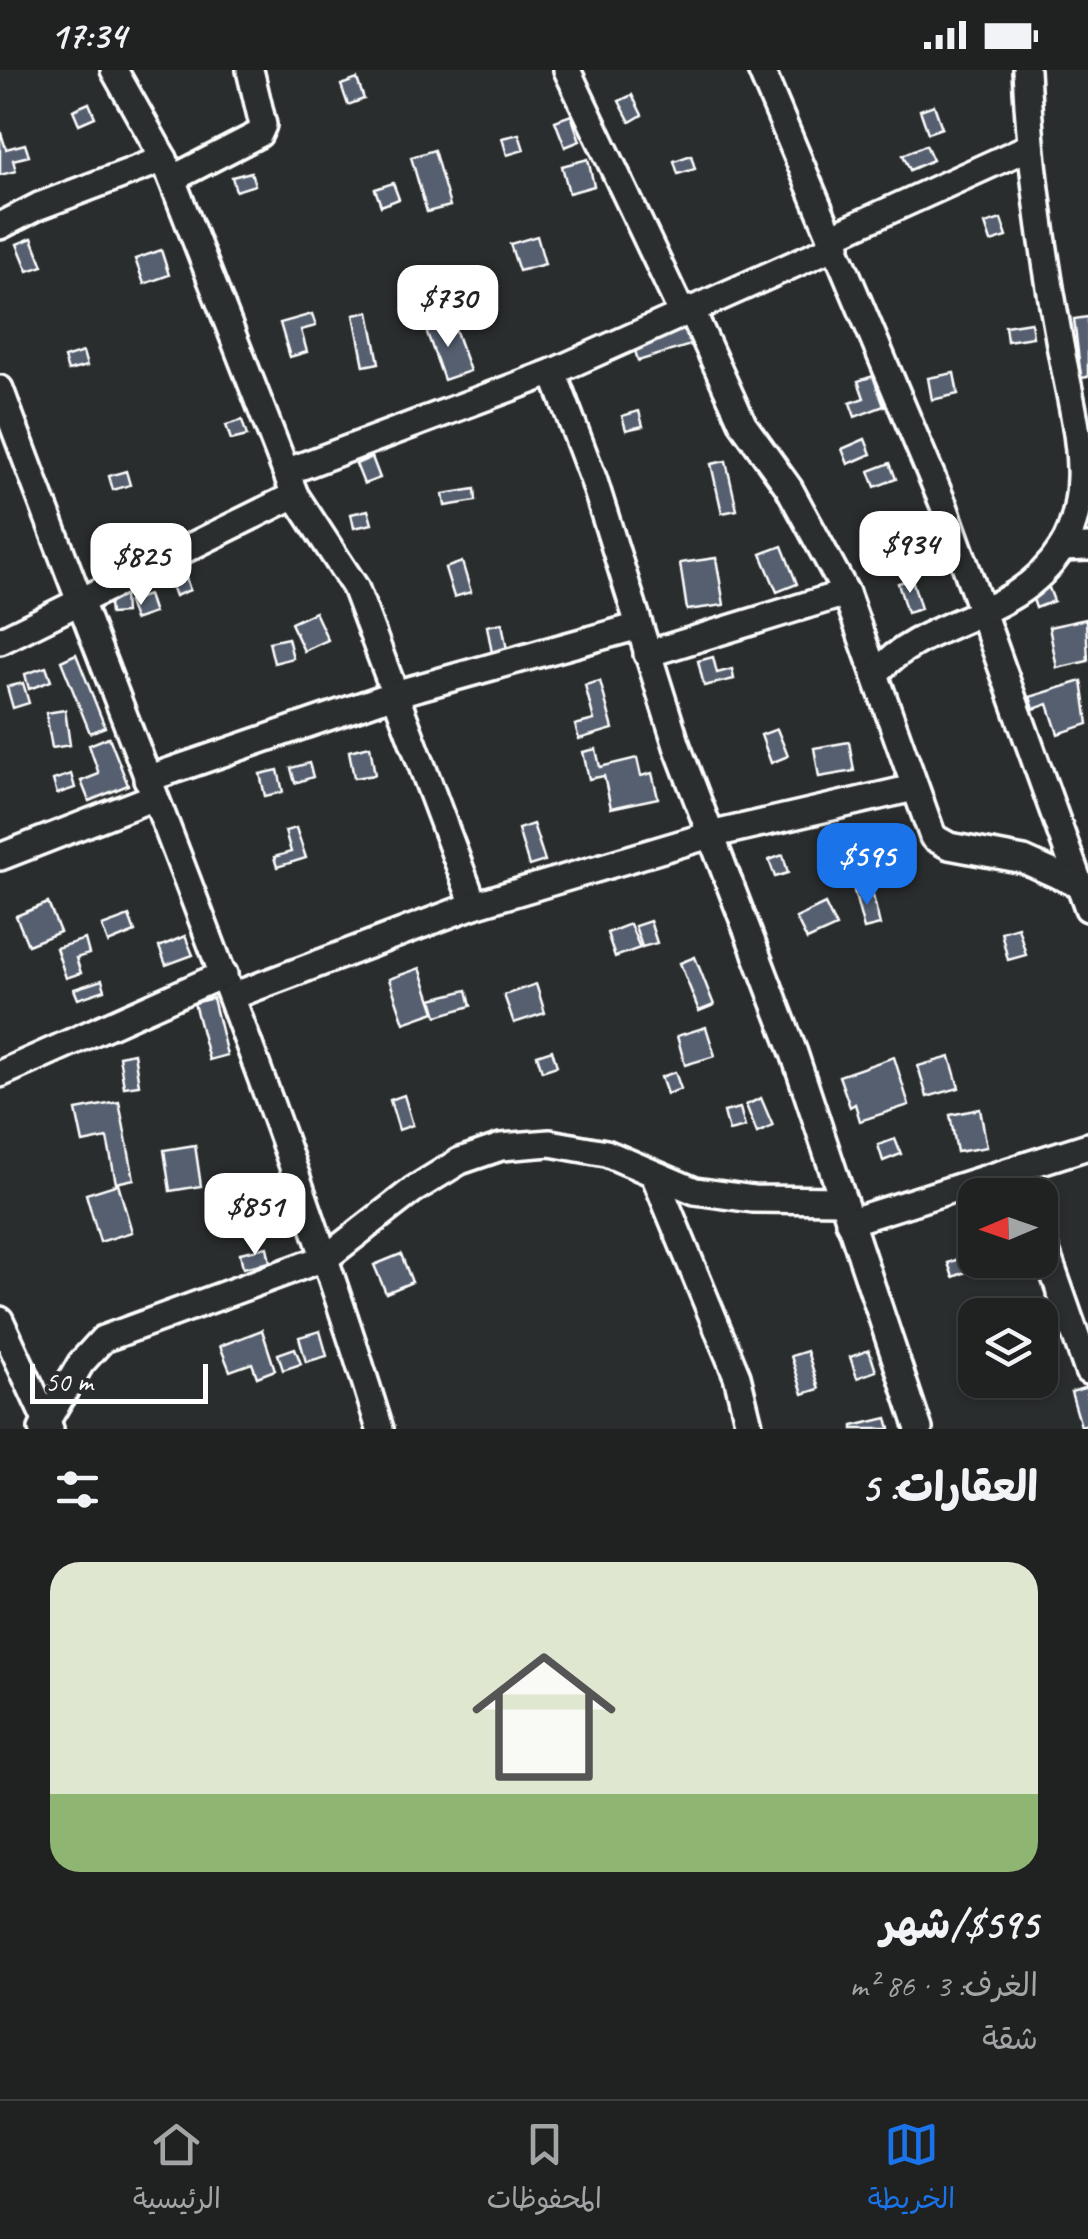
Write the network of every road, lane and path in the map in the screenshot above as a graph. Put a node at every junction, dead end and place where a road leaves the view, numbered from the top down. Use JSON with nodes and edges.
{"nodes":[{"id":1,"x":114,"y":70,"type":"edge"},
{"id":2,"x":250,"y":70,"type":"edge"},
{"id":3,"x":567,"y":70,"type":"edge"},
{"id":4,"x":762,"y":70,"type":"edge"},
{"id":5,"x":1026,"y":70,"type":"edge"},
{"id":6,"x":1030,"y":147,"type":"junction"},
{"id":7,"x":168,"y":169,"type":"junction"},
{"id":8,"x":0,"y":226,"type":"edge"},
{"id":9,"x":835,"y":241,"type":"junction"},
{"id":10,"x":687,"y":311,"type":"junction"},
{"id":11,"x":553,"y":372,"type":"junction"},
{"id":12,"x":0,"y":388,"type":"edge"},
{"id":13,"x":291,"y":484,"type":"junction"},
{"id":14,"x":1075,"y":547,"type":"edge"},
{"id":15,"x":846,"y":593,"type":"junction"},
{"id":16,"x":78,"y":605,"type":"junction"},
{"id":17,"x":984,"y":615,"type":"junction"},
{"id":18,"x":638,"y":626,"type":"junction"},
{"id":19,"x":0,"y":641,"type":"edge"},
{"id":20,"x":647,"y":654,"type":"junction"},
{"id":21,"x":876,"y":673,"type":"junction"},
{"id":22,"x":398,"y":694,"type":"junction"},
{"id":23,"x":151,"y":788,"type":"junction"},
{"id":24,"x":914,"y":788,"type":"junction"},
{"id":25,"x":710,"y":834,"type":"junction"},
{"id":26,"x":0,"y":857,"type":"edge"},
{"id":27,"x":1084,"y":896,"type":"edge"},
{"id":28,"x":474,"y":905,"type":"junction"},
{"id":29,"x":228,"y":985,"type":"junction"},
{"id":30,"x":0,"y":1074,"type":"edge"},
{"id":31,"x":1088,"y":1146,"type":"edge"},
{"id":32,"x":1018,"y":1170,"type":"junction"},
{"id":33,"x":655,"y":1177,"type":"junction"},
{"id":34,"x":1021,"y":1178,"type":"edge"},
{"id":35,"x":846,"y":1211,"type":"junction"},
{"id":36,"x":328,"y":1256,"type":"junction"},
{"id":37,"x":1055,"y":1278,"type":"edge"},
{"id":38,"x":0,"y":1320,"type":"edge"},
{"id":39,"x":1088,"y":1371,"type":"edge"},
{"id":40,"x":46,"y":1427,"type":"edge"},
{"id":41,"x":380,"y":1429,"type":"edge"},
{"id":42,"x":750,"y":1429,"type":"edge"},
{"id":43,"x":919,"y":1429,"type":"edge"}],
"edges":[{"from":1,"to":7,"type":"street"},
{"from":2,"to":7,"type":"street"},
{"from":3,"to":10,"type":"street"},
{"from":4,"to":9,"type":"street"},
{"from":5,"to":6,"type":"street"},
{"from":6,"to":9,"type":"street"},
{"from":6,"to":14,"type":"street"},
{"from":7,"to":8,"type":"street"},
{"from":7,"to":13,"type":"street"},
{"from":9,"to":10,"type":"street"},
{"from":9,"to":17,"type":"street"},
{"from":10,"to":11,"type":"street"},
{"from":10,"to":15,"type":"street"},
{"from":11,"to":13,"type":"street"},
{"from":11,"to":18,"type":"street"},
{"from":12,"to":16,"type":"street"},
{"from":13,"to":16,"type":"street"},
{"from":13,"to":22,"type":"street"},
{"from":14,"to":17,"type":"street"},
{"from":15,"to":20,"type":"street"},
{"from":15,"to":21,"type":"street"},
{"from":16,"to":19,"type":"street"},
{"from":16,"to":23,"type":"street"},
{"from":17,"to":21,"type":"street"},
{"from":17,"to":27,"type":"street"},
{"from":18,"to":20,"type":"street"},
{"from":18,"to":22,"type":"street"},
{"from":20,"to":25,"type":"street"},
{"from":21,"to":24,"type":"street"},
{"from":22,"to":23,"type":"street"},
{"from":22,"to":28,"type":"street"},
{"from":23,"to":26,"type":"street"},
{"from":23,"to":29,"type":"street"},
{"from":24,"to":25,"type":"street"},
{"from":24,"to":27,"type":"street"},
{"from":25,"to":28,"type":"street"},
{"from":25,"to":35,"type":"street"},
{"from":28,"to":29,"type":"street"},
{"from":29,"to":30,"type":"street"},
{"from":29,"to":36,"type":"street"},
{"from":31,"to":32,"type":"street"},
{"from":32,"to":34,"type":"street"},
{"from":32,"to":35,"type":"street"},
{"from":33,"to":35,"type":"street"},
{"from":33,"to":36,"type":"street"},
{"from":33,"to":42,"type":"street"},
{"from":35,"to":43,"type":"street"},
{"from":36,"to":40,"type":"street"},
{"from":36,"to":41,"type":"street"},
{"from":37,"to":39,"type":"street"},
{"from":38,"to":40,"type":"street"}]}
